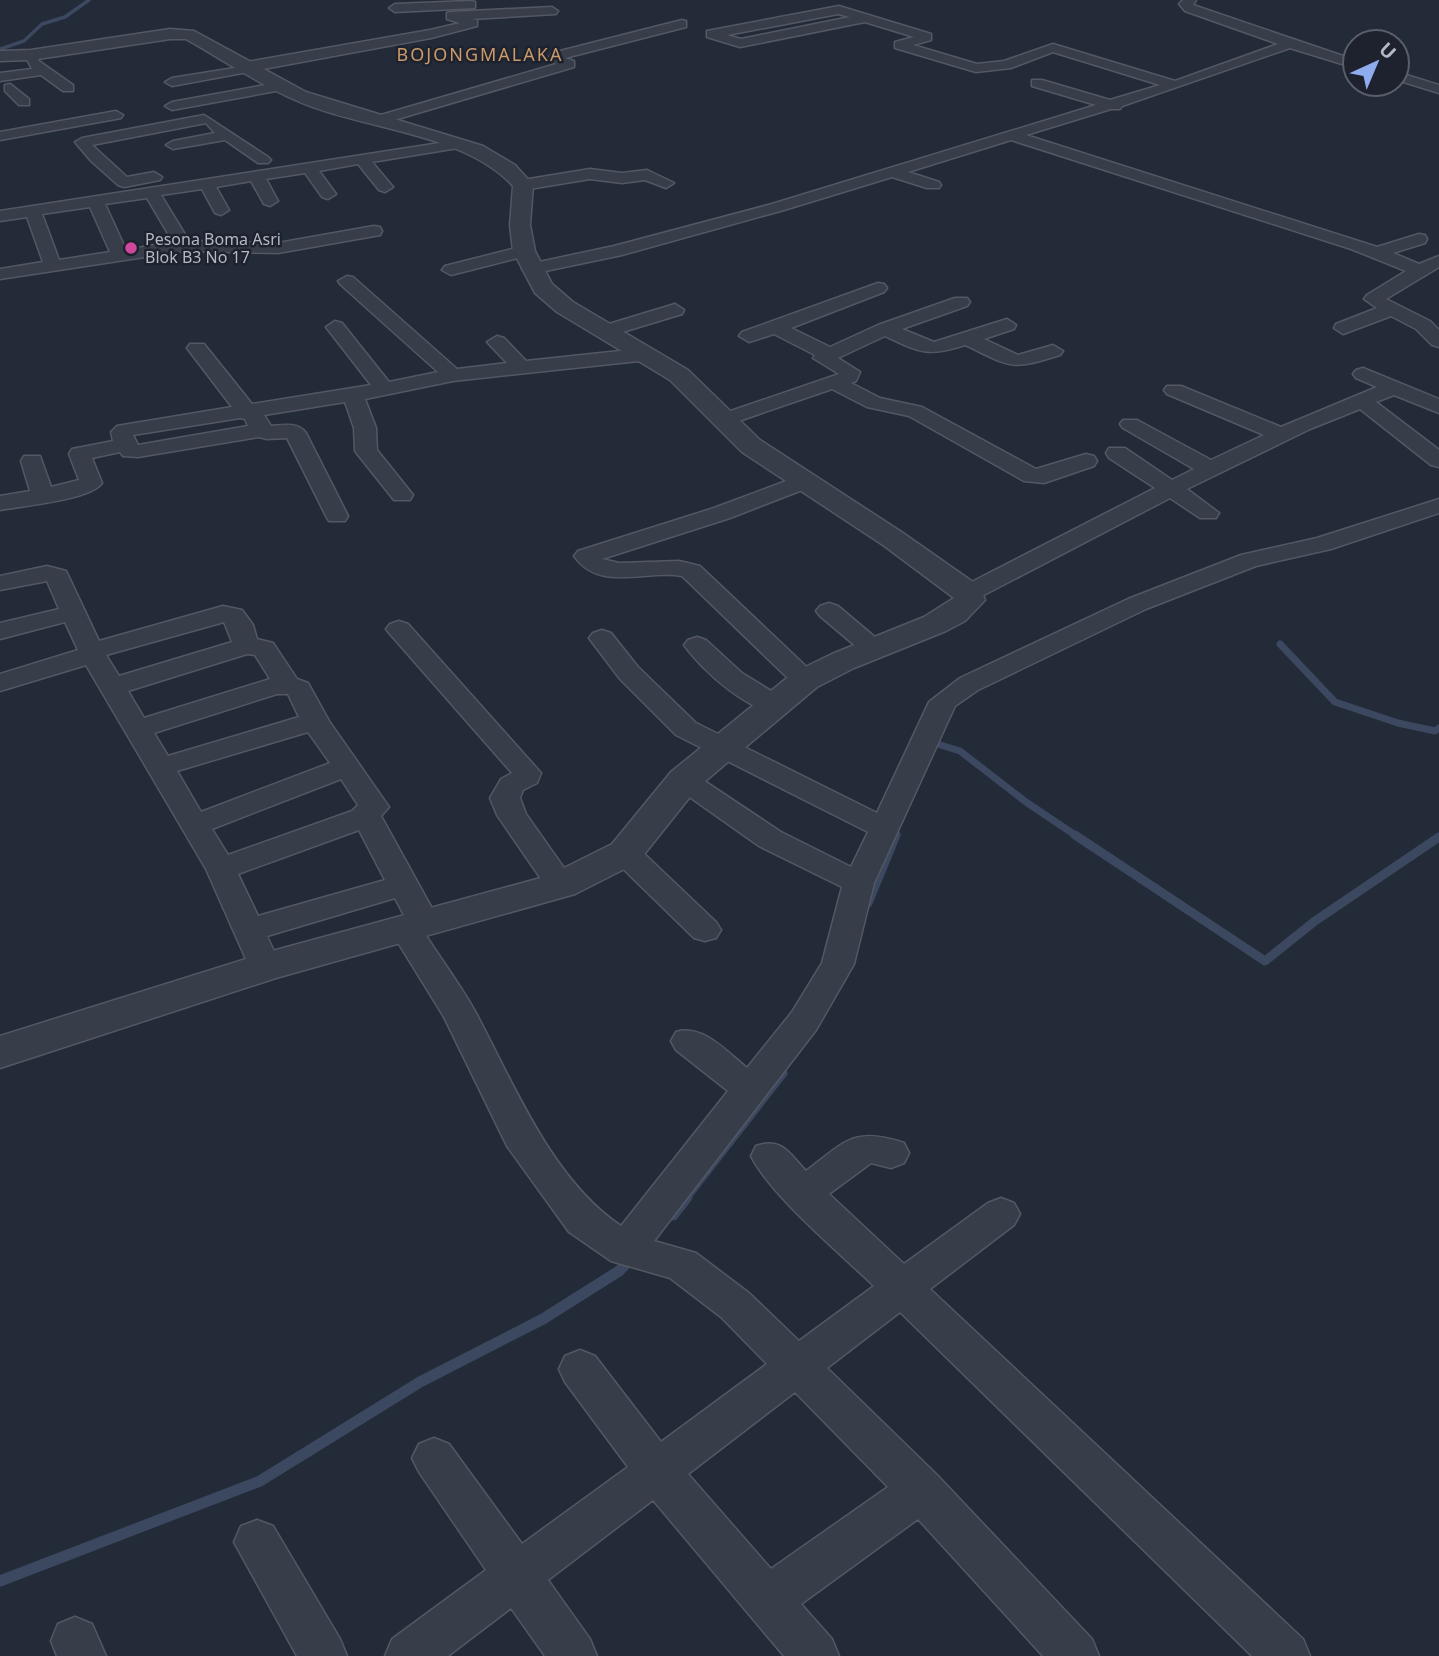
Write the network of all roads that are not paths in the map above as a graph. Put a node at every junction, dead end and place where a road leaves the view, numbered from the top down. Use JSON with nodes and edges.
{"nodes":[{"id":1,"x":1190,"y":0,"type":"edge"},
{"id":2,"x":527,"y":2,"type":"dead end"},
{"id":3,"x":787,"y":6,"type":"dead end"},
{"id":4,"x":467,"y":7,"type":"edge"},
{"id":5,"x":395,"y":8,"type":"dead end"},
{"id":6,"x":552,"y":11,"type":"dead end"},
{"id":7,"x":497,"y":13,"type":"junction"},
{"id":8,"x":814,"y":14,"type":"junction"},
{"id":9,"x":453,"y":16,"type":"junction"},
{"id":10,"x":419,"y":17,"type":"dead end"},
{"id":11,"x":514,"y":18,"type":"dead end"},
{"id":12,"x":865,"y":18,"type":"junction"},
{"id":13,"x":893,"y":27,"type":"junction"},
{"id":14,"x":793,"y":33,"type":"junction"},
{"id":15,"x":867,"y":33,"type":"dead end"},
{"id":16,"x":712,"y":34,"type":"junction"},
{"id":17,"x":409,"y":38,"type":"junction"},
{"id":18,"x":822,"y":43,"type":"dead end"},
{"id":19,"x":1074,"y":43,"type":"dead end"},
{"id":20,"x":1290,"y":44,"type":"junction"},
{"id":21,"x":443,"y":48,"type":"dead end"},
{"id":22,"x":1052,"y":48,"type":"junction"},
{"id":23,"x":1106,"y":52,"type":"dead end"},
{"id":24,"x":0,"y":56,"type":"edge"},
{"id":25,"x":1085,"y":58,"type":"junction"},
{"id":26,"x":1341,"y":60,"type":"edge"},
{"id":27,"x":1133,"y":61,"type":"dead end"},
{"id":28,"x":36,"y":63,"type":"junction"},
{"id":29,"x":1113,"y":66,"type":"junction"},
{"id":30,"x":248,"y":67,"type":"junction"},
{"id":31,"x":0,"y":68,"type":"edge"},
{"id":32,"x":1164,"y":69,"type":"dead end"},
{"id":33,"x":1143,"y":75,"type":"junction"},
{"id":34,"x":1411,"y":80,"type":"edge"},
{"id":35,"x":172,"y":82,"type":"dead end"},
{"id":36,"x":2,"y":83,"type":"edge"},
{"id":37,"x":1037,"y":83,"type":"dead end"},
{"id":38,"x":1175,"y":85,"type":"junction"},
{"id":39,"x":282,"y":86,"type":"junction"},
{"id":40,"x":42,"y":88,"type":"dead end"},
{"id":41,"x":1439,"y":89,"type":"edge"},
{"id":42,"x":24,"y":102,"type":"dead end"},
{"id":43,"x":183,"y":104,"type":"junction"},
{"id":44,"x":1112,"y":105,"type":"junction"},
{"id":45,"x":156,"y":108,"type":"dead end"},
{"id":46,"x":1132,"y":112,"type":"dead end"},
{"id":47,"x":130,"y":113,"type":"dead end"},
{"id":48,"x":368,"y":117,"type":"junction"},
{"id":49,"x":204,"y":118,"type":"junction"},
{"id":50,"x":228,"y":135,"type":"junction"},
{"id":51,"x":0,"y":136,"type":"edge"},
{"id":52,"x":1014,"y":136,"type":"junction"},
{"id":53,"x":459,"y":144,"type":"junction"},
{"id":54,"x":316,"y":152,"type":"dead end"},
{"id":55,"x":122,"y":154,"type":"dead end"},
{"id":56,"x":96,"y":158,"type":"junction"},
{"id":57,"x":178,"y":159,"type":"dead end"},
{"id":58,"x":263,"y":160,"type":"junction"},
{"id":59,"x":363,"y":161,"type":"junction"},
{"id":60,"x":309,"y":168,"type":"junction"},
{"id":61,"x":893,"y":172,"type":"junction"},
{"id":62,"x":257,"y":177,"type":"junction"},
{"id":63,"x":124,"y":182,"type":"junction"},
{"id":64,"x":666,"y":183,"type":"dead end"},
{"id":65,"x":207,"y":184,"type":"junction"},
{"id":66,"x":523,"y":184,"type":"junction"},
{"id":67,"x":933,"y":185,"type":"dead end"},
{"id":68,"x":385,"y":187,"type":"dead end"},
{"id":69,"x":152,"y":192,"type":"junction"},
{"id":70,"x":96,"y":194,"type":"junction"},
{"id":71,"x":328,"y":194,"type":"dead end"},
{"id":72,"x":270,"y":201,"type":"dead end"},
{"id":73,"x":778,"y":207,"type":"junction"},
{"id":74,"x":221,"y":210,"type":"dead end"},
{"id":75,"x":33,"y":211,"type":"junction"},
{"id":76,"x":798,"y":215,"type":"dead end"},
{"id":77,"x":0,"y":216,"type":"edge"},
{"id":78,"x":374,"y":231,"type":"dead end"},
{"id":79,"x":1388,"y":232,"type":"dead end"},
{"id":80,"x":184,"y":246,"type":"junction"},
{"id":81,"x":1376,"y":253,"type":"junction"},
{"id":82,"x":120,"y":256,"type":"junction"},
{"id":83,"x":528,"y":260,"type":"junction"},
{"id":84,"x":1439,"y":261,"type":"edge"},
{"id":85,"x":53,"y":266,"type":"junction"},
{"id":86,"x":450,"y":270,"type":"dead end"},
{"id":87,"x":1419,"y":270,"type":"junction"},
{"id":88,"x":0,"y":274,"type":"edge"},
{"id":89,"x":347,"y":281,"type":"dead end"},
{"id":90,"x":878,"y":288,"type":"dead end"},
{"id":91,"x":903,"y":302,"type":"dead end"},
{"id":92,"x":961,"y":302,"type":"dead end"},
{"id":93,"x":1392,"y":309,"type":"junction"},
{"id":94,"x":675,"y":310,"type":"dead end"},
{"id":95,"x":925,"y":314,"type":"junction"},
{"id":96,"x":1007,"y":325,"type":"dead end"},
{"id":97,"x":335,"y":327,"type":"dead end"},
{"id":98,"x":775,"y":327,"type":"junction"},
{"id":99,"x":1343,"y":328,"type":"dead end"},
{"id":100,"x":885,"y":329,"type":"junction"},
{"id":101,"x":606,"y":331,"type":"junction"},
{"id":102,"x":749,"y":336,"type":"dead end"},
{"id":103,"x":970,"y":337,"type":"junction"},
{"id":104,"x":1439,"y":341,"type":"edge"},
{"id":105,"x":497,"y":342,"type":"dead end"},
{"id":106,"x":940,"y":346,"type":"junction"},
{"id":107,"x":197,"y":348,"type":"dead end"},
{"id":108,"x":836,"y":350,"type":"junction"},
{"id":109,"x":1053,"y":351,"type":"dead end"},
{"id":110,"x":648,"y":354,"type":"junction"},
{"id":111,"x":867,"y":356,"type":"dead end"},
{"id":112,"x":520,"y":366,"type":"junction"},
{"id":113,"x":1000,"y":373,"type":"dead end"},
{"id":114,"x":1363,"y":374,"type":"dead end"},
{"id":115,"x":453,"y":375,"type":"junction"},
{"id":116,"x":835,"y":383,"type":"junction"},
{"id":117,"x":1393,"y":388,"type":"junction"},
{"id":118,"x":384,"y":389,"type":"junction"},
{"id":119,"x":1174,"y":390,"type":"dead end"},
{"id":120,"x":352,"y":395,"type":"junction"},
{"id":121,"x":1362,"y":401,"type":"junction"},
{"id":122,"x":1439,"y":407,"type":"edge"},
{"id":123,"x":253,"y":418,"type":"junction"},
{"id":124,"x":723,"y":420,"type":"junction"},
{"id":125,"x":1130,"y":424,"type":"dead end"},
{"id":126,"x":1281,"y":435,"type":"junction"},
{"id":127,"x":1117,"y":453,"type":"dead end"},
{"id":128,"x":1439,"y":460,"type":"edge"},
{"id":129,"x":32,"y":461,"type":"dead end"},
{"id":130,"x":1086,"y":461,"type":"dead end"},
{"id":131,"x":1210,"y":468,"type":"junction"},
{"id":132,"x":803,"y":481,"type":"junction"},
{"id":133,"x":1170,"y":490,"type":"junction"},
{"id":134,"x":43,"y":495,"type":"junction"},
{"id":135,"x":402,"y":495,"type":"dead end"},
{"id":136,"x":0,"y":503,"type":"edge"},
{"id":137,"x":1439,"y":506,"type":"edge"},
{"id":138,"x":1208,"y":513,"type":"dead end"},
{"id":139,"x":337,"y":516,"type":"dead end"},
{"id":140,"x":0,"y":583,"type":"edge"},
{"id":141,"x":969,"y":593,"type":"junction"},
{"id":142,"x":829,"y":611,"type":"dead end"},
{"id":143,"x":73,"y":613,"type":"junction"},
{"id":144,"x":399,"y":629,"type":"dead end"},
{"id":145,"x":0,"y":631,"type":"edge"},
{"id":146,"x":602,"y":638,"type":"dead end"},
{"id":147,"x":697,"y":645,"type":"dead end"},
{"id":148,"x":246,"y":646,"type":"junction"},
{"id":149,"x":874,"y":649,"type":"junction"},
{"id":150,"x":92,"y":652,"type":"junction"},
{"id":151,"x":805,"y":680,"type":"junction"},
{"id":152,"x":0,"y":683,"type":"edge"},
{"id":153,"x":287,"y":684,"type":"junction"},
{"id":154,"x":112,"y":687,"type":"junction"},
{"id":155,"x":774,"y":705,"type":"junction"},
{"id":156,"x":315,"y":721,"type":"junction"},
{"id":157,"x":137,"y":729,"type":"junction"},
{"id":158,"x":721,"y":747,"type":"junction"},
{"id":159,"x":160,"y":767,"type":"junction"},
{"id":160,"x":347,"y":767,"type":"junction"},
{"id":161,"x":684,"y":780,"type":"junction"},
{"id":162,"x":366,"y":816,"type":"junction"},
{"id":163,"x":194,"y":825,"type":"junction"},
{"id":164,"x":884,"y":828,"type":"junction"},
{"id":165,"x":625,"y":853,"type":"junction"},
{"id":166,"x":221,"y":869,"type":"junction"},
{"id":167,"x":859,"y":883,"type":"junction"},
{"id":168,"x":403,"y":885,"type":"junction"},
{"id":169,"x":561,"y":885,"type":"junction"},
{"id":170,"x":414,"y":926,"type":"junction"},
{"id":171,"x":248,"y":930,"type":"junction"},
{"id":172,"x":705,"y":930,"type":"dead end"},
{"id":173,"x":265,"y":967,"type":"junction"},
{"id":174,"x":688,"y":1041,"type":"dead end"},
{"id":175,"x":0,"y":1052,"type":"edge"},
{"id":176,"x":750,"y":1090,"type":"junction"},
{"id":177,"x":891,"y":1153,"type":"dead end"},
{"id":178,"x":769,"y":1156,"type":"dead end"},
{"id":179,"x":803,"y":1193,"type":"junction"},
{"id":180,"x":1001,"y":1214,"type":"dead end"},
{"id":181,"x":639,"y":1252,"type":"junction"},
{"id":182,"x":902,"y":1288,"type":"junction"},
{"id":183,"x":798,"y":1368,"type":"junction"},
{"id":184,"x":580,"y":1369,"type":"dead end"},
{"id":185,"x":434,"y":1458,"type":"dead end"},
{"id":186,"x":657,"y":1471,"type":"junction"},
{"id":187,"x":921,"y":1490,"type":"junction"},
{"id":188,"x":257,"y":1542,"type":"dead end"},
{"id":189,"x":516,"y":1577,"type":"junction"},
{"id":190,"x":769,"y":1600,"type":"junction"},
{"id":191,"x":323,"y":1656,"type":"edge"},
{"id":192,"x":409,"y":1656,"type":"edge"},
{"id":193,"x":573,"y":1656,"type":"edge"},
{"id":194,"x":815,"y":1656,"type":"edge"},
{"id":195,"x":1075,"y":1656,"type":"edge"},
{"id":196,"x":1286,"y":1656,"type":"edge"}],
"edges":[{"from":1,"to":20,"type":"street"},
{"from":2,"to":4,"type":"street"},
{"from":3,"to":8,"type":"street"},
{"from":4,"to":5,"type":"street"},
{"from":4,"to":7,"type":"street"},
{"from":4,"to":9,"type":"street"},
{"from":6,"to":7,"type":"street"},
{"from":7,"to":11,"type":"street"},
{"from":8,"to":12,"type":"street"},
{"from":8,"to":16,"type":"street"},
{"from":9,"to":10,"type":"street"},
{"from":9,"to":17,"type":"street"},
{"from":12,"to":13,"type":"street"},
{"from":12,"to":14,"type":"street"},
{"from":13,"to":15,"type":"street"},
{"from":13,"to":22,"type":"street"},
{"from":14,"to":16,"type":"street"},
{"from":14,"to":18,"type":"street"},
{"from":16,"to":48,"type":"street"},
{"from":17,"to":21,"type":"street"},
{"from":17,"to":30,"type":"street"},
{"from":19,"to":22,"type":"street"},
{"from":20,"to":26,"type":"street"},
{"from":20,"to":38,"type":"street"},
{"from":22,"to":25,"type":"street"},
{"from":23,"to":25,"type":"street"},
{"from":24,"to":28,"type":"street"},
{"from":25,"to":29,"type":"street"},
{"from":27,"to":29,"type":"street"},
{"from":28,"to":30,"type":"street"},
{"from":28,"to":31,"type":"street"},
{"from":28,"to":36,"type":"street"},
{"from":28,"to":40,"type":"street"},
{"from":29,"to":33,"type":"street"},
{"from":30,"to":35,"type":"street"},
{"from":30,"to":39,"type":"street"},
{"from":32,"to":33,"type":"street"},
{"from":33,"to":38,"type":"street"},
{"from":34,"to":41,"type":"street"},
{"from":36,"to":42,"type":"street"},
{"from":37,"to":44,"type":"street"},
{"from":38,"to":44,"type":"street"},
{"from":39,"to":43,"type":"street"},
{"from":39,"to":48,"type":"street"},
{"from":43,"to":45,"type":"street"},
{"from":43,"to":49,"type":"street"},
{"from":44,"to":46,"type":"street"},
{"from":44,"to":52,"type":"street"},
{"from":47,"to":51,"type":"street"},
{"from":48,"to":53,"type":"street"},
{"from":49,"to":50,"type":"street"},
{"from":49,"to":56,"type":"street"},
{"from":50,"to":57,"type":"street"},
{"from":50,"to":58,"type":"street"},
{"from":52,"to":61,"type":"street"},
{"from":52,"to":81,"type":"street"},
{"from":53,"to":59,"type":"street"},
{"from":53,"to":66,"type":"street"},
{"from":54,"to":58,"type":"street"},
{"from":55,"to":56,"type":"street"},
{"from":56,"to":63,"type":"street"},
{"from":58,"to":63,"type":"street"},
{"from":59,"to":60,"type":"street"},
{"from":59,"to":68,"type":"street"},
{"from":60,"to":62,"type":"street"},
{"from":60,"to":71,"type":"street"},
{"from":61,"to":67,"type":"street"},
{"from":61,"to":73,"type":"street"},
{"from":62,"to":65,"type":"street"},
{"from":62,"to":72,"type":"street"},
{"from":63,"to":70,"type":"street"},
{"from":64,"to":66,"type":"street"},
{"from":65,"to":69,"type":"street"},
{"from":65,"to":74,"type":"street"},
{"from":66,"to":83,"type":"street"},
{"from":69,"to":70,"type":"street"},
{"from":69,"to":80,"type":"street"},
{"from":70,"to":75,"type":"street"},
{"from":70,"to":82,"type":"street"},
{"from":73,"to":76,"type":"street"},
{"from":73,"to":83,"type":"street"},
{"from":75,"to":77,"type":"street"},
{"from":75,"to":85,"type":"street"},
{"from":78,"to":80,"type":"street"},
{"from":79,"to":81,"type":"street"},
{"from":80,"to":82,"type":"street"},
{"from":81,"to":87,"type":"street"},
{"from":82,"to":85,"type":"street"},
{"from":83,"to":86,"type":"street"},
{"from":83,"to":101,"type":"street"},
{"from":84,"to":87,"type":"street"},
{"from":85,"to":88,"type":"street"},
{"from":87,"to":93,"type":"street"},
{"from":89,"to":115,"type":"street"},
{"from":90,"to":98,"type":"street"},
{"from":91,"to":95,"type":"street"},
{"from":92,"to":95,"type":"street"},
{"from":93,"to":99,"type":"street"},
{"from":93,"to":104,"type":"street"},
{"from":94,"to":101,"type":"street"},
{"from":95,"to":100,"type":"street"},
{"from":95,"to":103,"type":"street"},
{"from":96,"to":103,"type":"street"},
{"from":97,"to":118,"type":"street"},
{"from":98,"to":102,"type":"street"},
{"from":98,"to":108,"type":"street"},
{"from":100,"to":106,"type":"street"},
{"from":100,"to":108,"type":"street"},
{"from":101,"to":110,"type":"street"},
{"from":103,"to":106,"type":"street"},
{"from":103,"to":109,"type":"street"},
{"from":105,"to":112,"type":"street"},
{"from":106,"to":113,"type":"street"},
{"from":107,"to":123,"type":"street"},
{"from":108,"to":111,"type":"street"},
{"from":108,"to":116,"type":"street"},
{"from":110,"to":112,"type":"street"},
{"from":110,"to":124,"type":"street"},
{"from":112,"to":115,"type":"street"},
{"from":114,"to":117,"type":"street"},
{"from":115,"to":118,"type":"street"},
{"from":116,"to":124,"type":"street"},
{"from":116,"to":130,"type":"street"},
{"from":117,"to":121,"type":"street"},
{"from":117,"to":122,"type":"street"},
{"from":118,"to":120,"type":"street"},
{"from":119,"to":126,"type":"street"},
{"from":120,"to":123,"type":"street"},
{"from":120,"to":135,"type":"street"},
{"from":121,"to":126,"type":"street"},
{"from":121,"to":128,"type":"street"},
{"from":123,"to":134,"type":"street"},
{"from":123,"to":139,"type":"street"},
{"from":124,"to":132,"type":"street"},
{"from":125,"to":131,"type":"street"},
{"from":126,"to":131,"type":"street"},
{"from":127,"to":133,"type":"street"},
{"from":129,"to":134,"type":"street"},
{"from":131,"to":133,"type":"street"},
{"from":132,"to":141,"type":"street"},
{"from":132,"to":151,"type":"street"},
{"from":133,"to":138,"type":"street"},
{"from":133,"to":141,"type":"street"},
{"from":134,"to":136,"type":"street"},
{"from":137,"to":164,"type":"street"},
{"from":140,"to":143,"type":"street"},
{"from":141,"to":149,"type":"street"},
{"from":142,"to":149,"type":"street"},
{"from":143,"to":145,"type":"street"},
{"from":143,"to":150,"type":"street"},
{"from":144,"to":169,"type":"street"},
{"from":146,"to":158,"type":"street"},
{"from":147,"to":155,"type":"street"},
{"from":148,"to":150,"type":"street"},
{"from":148,"to":153,"type":"street"},
{"from":148,"to":154,"type":"street"},
{"from":149,"to":151,"type":"street"},
{"from":150,"to":152,"type":"street"},
{"from":150,"to":154,"type":"street"},
{"from":151,"to":155,"type":"street"},
{"from":153,"to":156,"type":"street"},
{"from":153,"to":157,"type":"street"},
{"from":154,"to":157,"type":"street"},
{"from":155,"to":158,"type":"street"},
{"from":156,"to":159,"type":"street"},
{"from":156,"to":160,"type":"street"},
{"from":157,"to":159,"type":"street"},
{"from":158,"to":161,"type":"street"},
{"from":158,"to":164,"type":"street"},
{"from":159,"to":163,"type":"street"},
{"from":160,"to":162,"type":"street"},
{"from":160,"to":163,"type":"street"},
{"from":161,"to":165,"type":"street"},
{"from":161,"to":167,"type":"street"},
{"from":162,"to":166,"type":"street"},
{"from":162,"to":168,"type":"street"},
{"from":163,"to":166,"type":"street"},
{"from":164,"to":167,"type":"street"},
{"from":165,"to":169,"type":"street"},
{"from":165,"to":172,"type":"street"},
{"from":166,"to":171,"type":"street"},
{"from":167,"to":176,"type":"street"},
{"from":168,"to":170,"type":"street"},
{"from":168,"to":171,"type":"street"},
{"from":169,"to":170,"type":"street"},
{"from":170,"to":173,"type":"street"},
{"from":170,"to":181,"type":"street"},
{"from":171,"to":173,"type":"street"},
{"from":173,"to":175,"type":"street"},
{"from":174,"to":176,"type":"street"},
{"from":176,"to":181,"type":"street"},
{"from":177,"to":179,"type":"street"},
{"from":178,"to":179,"type":"street"},
{"from":179,"to":182,"type":"street"},
{"from":180,"to":182,"type":"street"},
{"from":181,"to":183,"type":"street"},
{"from":182,"to":183,"type":"street"},
{"from":182,"to":196,"type":"street"},
{"from":183,"to":186,"type":"street"},
{"from":183,"to":187,"type":"street"},
{"from":184,"to":186,"type":"street"},
{"from":185,"to":189,"type":"street"},
{"from":186,"to":189,"type":"street"},
{"from":186,"to":190,"type":"street"},
{"from":187,"to":190,"type":"street"},
{"from":187,"to":195,"type":"street"},
{"from":188,"to":191,"type":"street"},
{"from":189,"to":192,"type":"street"},
{"from":189,"to":193,"type":"street"},
{"from":190,"to":194,"type":"street"}]}
